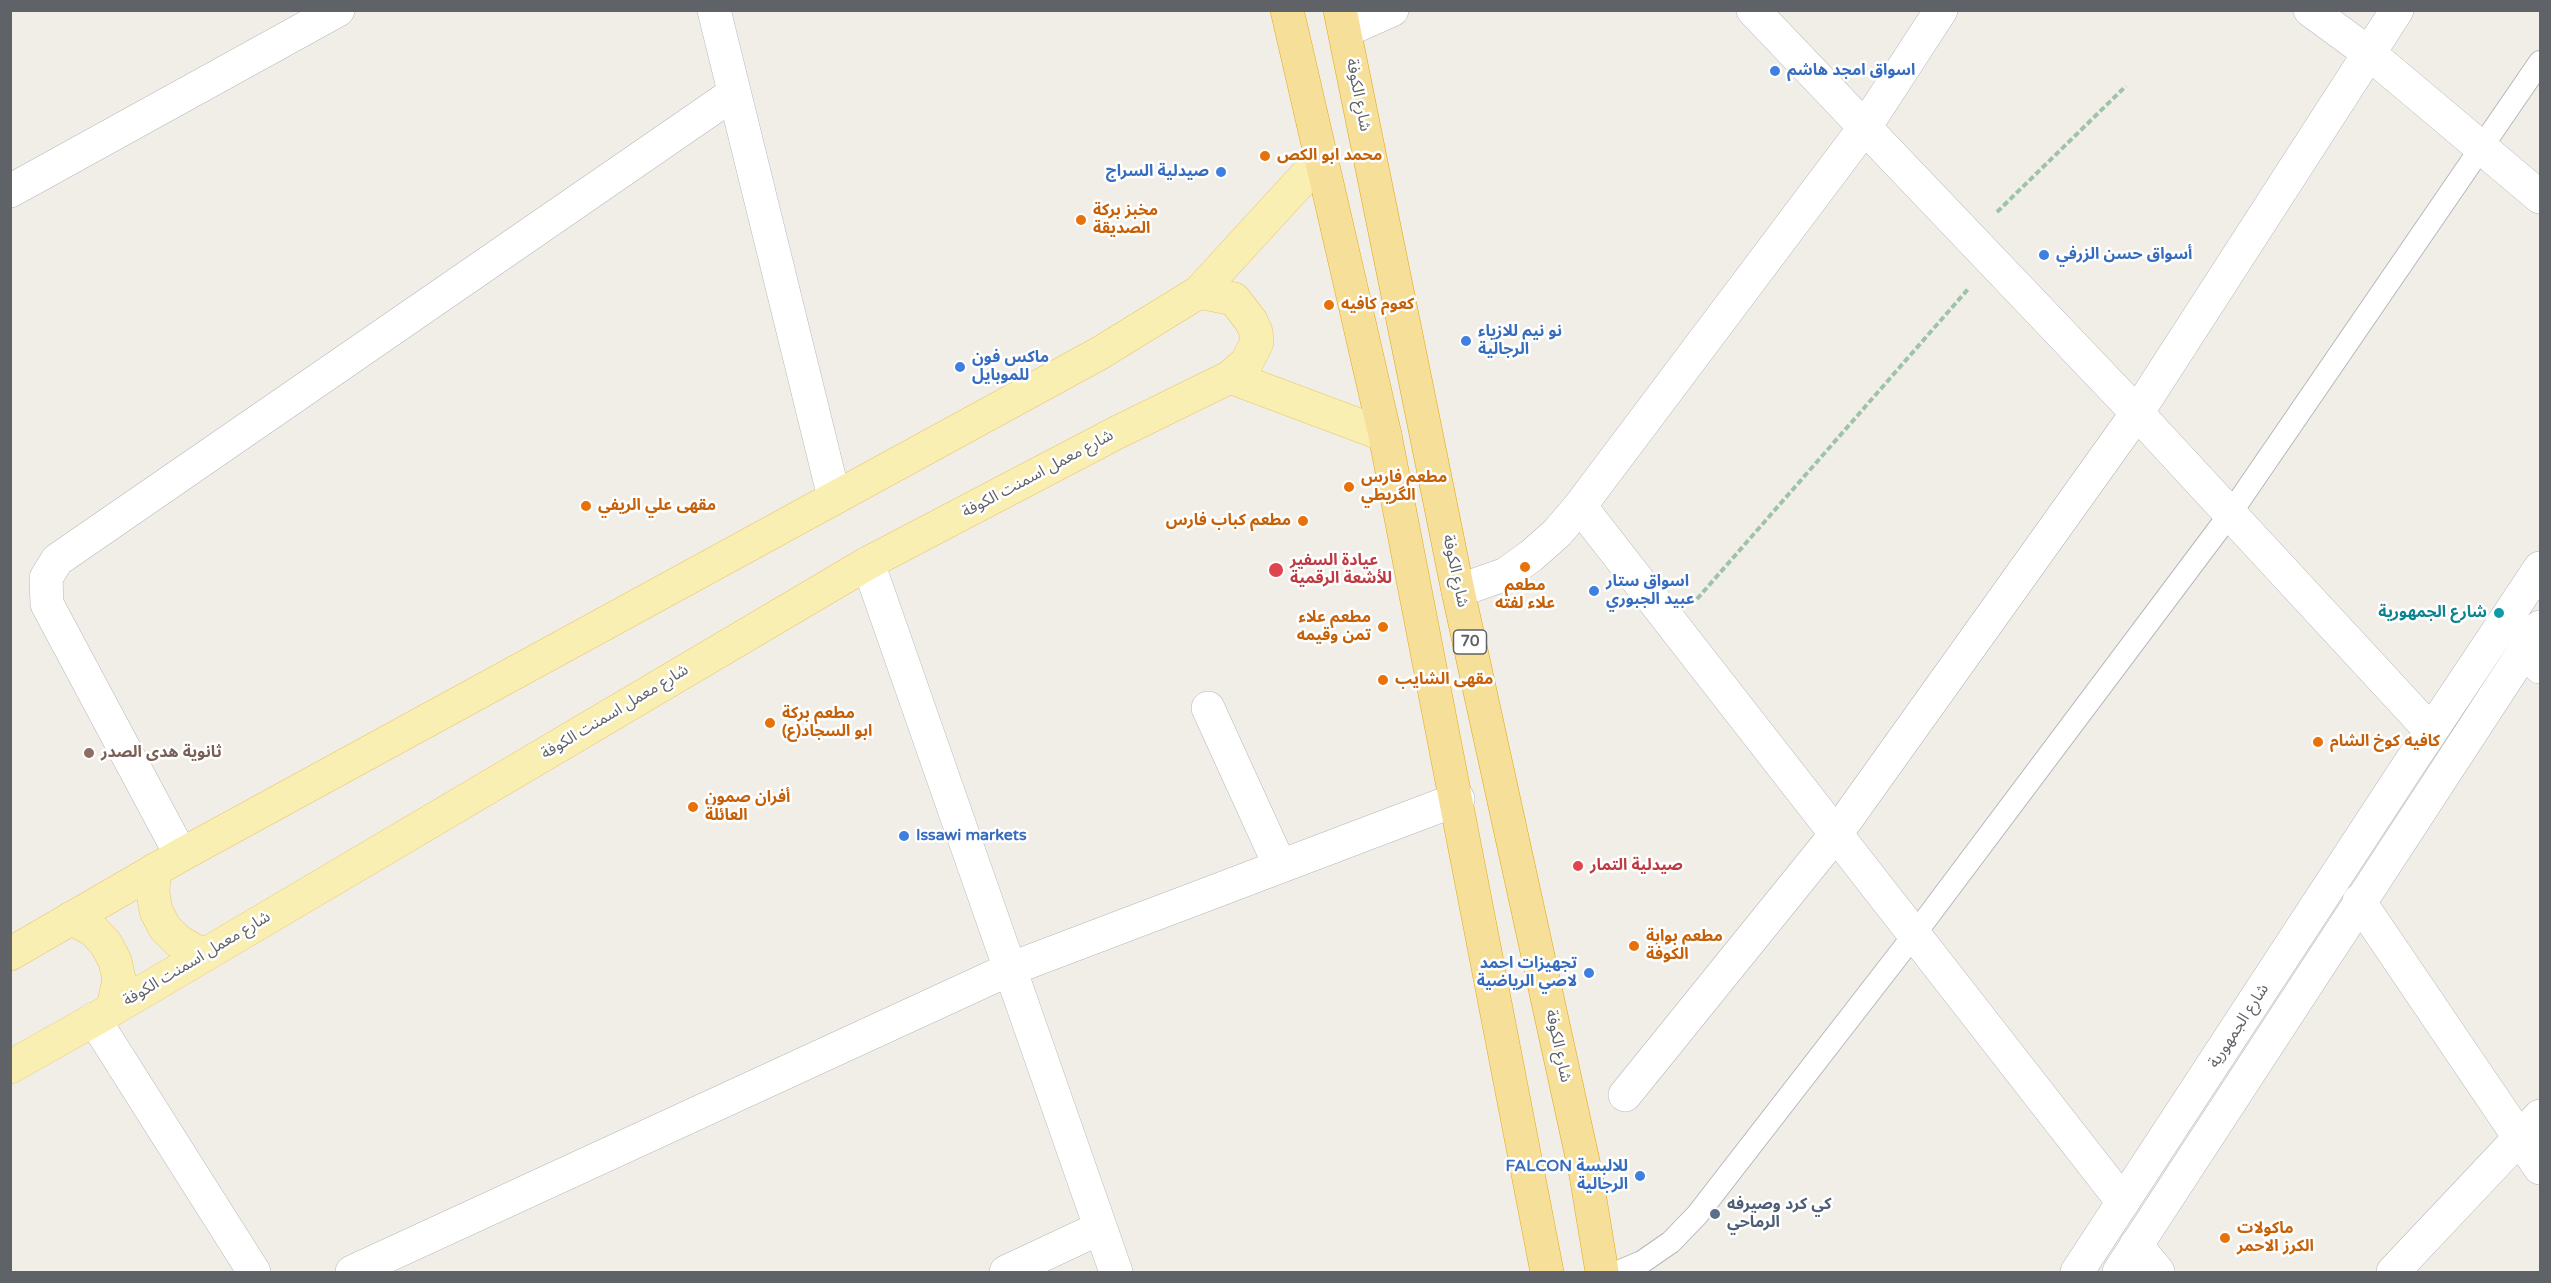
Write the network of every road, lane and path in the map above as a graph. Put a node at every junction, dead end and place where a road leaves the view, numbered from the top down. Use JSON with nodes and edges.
{"nodes":[{"id":1,"x":338,"y":10,"type":"edge"},
{"id":2,"x":714,"y":10,"type":"edge"},
{"id":3,"x":1287,"y":10,"type":"edge"},
{"id":4,"x":1392,"y":10,"type":"edge"},
{"id":5,"x":1753,"y":10,"type":"edge"},
{"id":6,"x":1941,"y":10,"type":"edge"},
{"id":7,"x":2310,"y":10,"type":"edge"},
{"id":8,"x":2397,"y":10,"type":"edge"},
{"id":9,"x":1343,"y":21,"type":"edge"},
{"id":10,"x":2370,"y":54,"type":"junction"},
{"id":11,"x":2541,"y":62,"type":"edge"},
{"id":12,"x":2126,"y":86,"type":"dead end"},
{"id":13,"x":734,"y":94,"type":"junction"},
{"id":14,"x":1865,"y":127,"type":"junction"},
{"id":15,"x":2481,"y":147,"type":"junction"},
{"id":16,"x":1321,"y":159,"type":"junction"},
{"id":17,"x":10,"y":191,"type":"edge"},
{"id":18,"x":2541,"y":197,"type":"edge"},
{"id":19,"x":1970,"y":238,"type":"junction"},
{"id":20,"x":1993,"y":261,"type":"junction"},
{"id":21,"x":1199,"y":292,"type":"junction"},
{"id":22,"x":1230,"y":377,"type":"junction"},
{"id":23,"x":2137,"y":413,"type":"junction"},
{"id":24,"x":1386,"y":435,"type":"junction"},
{"id":25,"x":834,"y":497,"type":"junction"},
{"id":26,"x":1580,"y":506,"type":"junction"},
{"id":27,"x":2230,"y":514,"type":"junction"},
{"id":28,"x":868,"y":562,"type":"junction"},
{"id":29,"x":2541,"y":568,"type":"edge"},
{"id":30,"x":1458,"y":591,"type":"junction"},
{"id":31,"x":1673,"y":626,"type":"junction"},
{"id":32,"x":2536,"y":647,"type":"edge"},
{"id":33,"x":1208,"y":708,"type":"dead end"},
{"id":34,"x":2431,"y":731,"type":"junction"},
{"id":35,"x":1458,"y":799,"type":"junction"},
{"id":36,"x":1836,"y":834,"type":"junction"},
{"id":37,"x":168,"y":862,"type":"junction"},
{"id":38,"x":1280,"y":866,"type":"junction"},
{"id":39,"x":2359,"y":901,"type":"junction"},
{"id":40,"x":71,"y":918,"type":"junction"},
{"id":41,"x":1914,"y":935,"type":"junction"},
{"id":42,"x":206,"y":953,"type":"junction"},
{"id":43,"x":10,"y":954,"type":"edge"},
{"id":44,"x":1010,"y":969,"type":"junction"},
{"id":45,"x":104,"y":1014,"type":"junction"},
{"id":46,"x":10,"y":1067,"type":"edge"},
{"id":47,"x":1625,"y":1095,"type":"dead end"},
{"id":48,"x":2530,"y":1127,"type":"edge"},
{"id":49,"x":2541,"y":1168,"type":"edge"},
{"id":50,"x":2123,"y":1202,"type":"junction"},
{"id":51,"x":1100,"y":1228,"type":"junction"},
{"id":52,"x":2136,"y":1245,"type":"junction"},
{"id":53,"x":254,"y":1272,"type":"edge"},
{"id":54,"x":352,"y":1272,"type":"edge"},
{"id":55,"x":1006,"y":1272,"type":"edge"},
{"id":56,"x":1116,"y":1272,"type":"edge"},
{"id":57,"x":1547,"y":1272,"type":"edge"},
{"id":58,"x":1602,"y":1272,"type":"edge"},
{"id":59,"x":1618,"y":1272,"type":"edge"},
{"id":60,"x":2077,"y":1272,"type":"edge"},
{"id":61,"x":2119,"y":1272,"type":"edge"},
{"id":62,"x":2158,"y":1272,"type":"edge"},
{"id":63,"x":2393,"y":1272,"type":"edge"}],
"edges":[{"from":1,"to":17,"type":"street"},
{"from":2,"to":13,"type":"street"},
{"from":3,"to":16,"type":"highway","number":"70"},
{"from":4,"to":9,"type":"street"},
{"from":5,"to":14,"type":"street"},
{"from":6,"to":14,"type":"street"},
{"from":7,"to":10,"type":"street"},
{"from":8,"to":10,"type":"street"},
{"from":9,"to":30,"type":"highway","name":"شارع الكوفة","number":"70"},
{"from":10,"to":15,"type":"street"},
{"from":10,"to":23,"type":"street"},
{"from":11,"to":15,"type":"lane"},
{"from":12,"to":19,"type":"path"},
{"from":13,"to":25,"type":"street"},
{"from":13,"to":37,"type":"street"},
{"from":14,"to":19,"type":"street"},
{"from":14,"to":26,"type":"street"},
{"from":15,"to":18,"type":"street"},
{"from":15,"to":27,"type":"lane"},
{"from":16,"to":21,"type":"main road"},
{"from":16,"to":24,"type":"highway","number":"70"},
{"from":19,"to":20,"type":"street"},
{"from":20,"to":23,"type":"street"},
{"from":20,"to":31,"type":"path"},
{"from":21,"to":22,"type":"main road"},
{"from":21,"to":25,"type":"main road"},
{"from":22,"to":24,"type":"main road"},
{"from":22,"to":28,"type":"main road","name":"شارع معمل اسمنت الكوفة"},
{"from":23,"to":27,"type":"street"},
{"from":23,"to":36,"type":"street"},
{"from":24,"to":35,"type":"highway","number":"70"},
{"from":25,"to":37,"type":"main road"},
{"from":26,"to":30,"type":"street"},
{"from":26,"to":31,"type":"street"},
{"from":27,"to":34,"type":"street"},
{"from":27,"to":41,"type":"lane"},
{"from":28,"to":42,"type":"main road","name":"شارع معمل اسمنت الكوفة"},
{"from":28,"to":44,"type":"street"},
{"from":29,"to":34,"type":"street","name":"شارع الجمهورية"},
{"from":30,"to":58,"type":"highway","name":"شارع الكوفة","number":"70"},
{"from":31,"to":36,"type":"street"},
{"from":32,"to":39,"type":"street","name":"شارع الجمهورية"},
{"from":33,"to":38,"type":"street"},
{"from":34,"to":50,"type":"street","name":"شارع الجمهورية"},
{"from":35,"to":38,"type":"street"},
{"from":35,"to":57,"type":"highway","number":"70"},
{"from":36,"to":41,"type":"street"},
{"from":36,"to":47,"type":"street"},
{"from":37,"to":40,"type":"main road"},
{"from":37,"to":42,"type":"main road"},
{"from":38,"to":44,"type":"street"},
{"from":39,"to":48,"type":"street"},
{"from":39,"to":52,"type":"street","name":"شارع الجمهورية"},
{"from":40,"to":43,"type":"main road"},
{"from":40,"to":45,"type":"main road"},
{"from":41,"to":50,"type":"street"},
{"from":41,"to":59,"type":"lane"},
{"from":42,"to":45,"type":"main road","name":"شارع معمل اسمنت الكوفة"},
{"from":44,"to":51,"type":"street"},
{"from":44,"to":54,"type":"street"},
{"from":45,"to":46,"type":"main road","name":"شارع معمل اسمنت الكوفة"},
{"from":45,"to":53,"type":"street"},
{"from":48,"to":49,"type":"street"},
{"from":48,"to":63,"type":"street"},
{"from":50,"to":60,"type":"street","name":"شارع الجمهورية"},
{"from":51,"to":55,"type":"street"},
{"from":51,"to":56,"type":"street"},
{"from":52,"to":61,"type":"street","name":"شارع الجمهورية"},
{"from":52,"to":62,"type":"street"}]}
